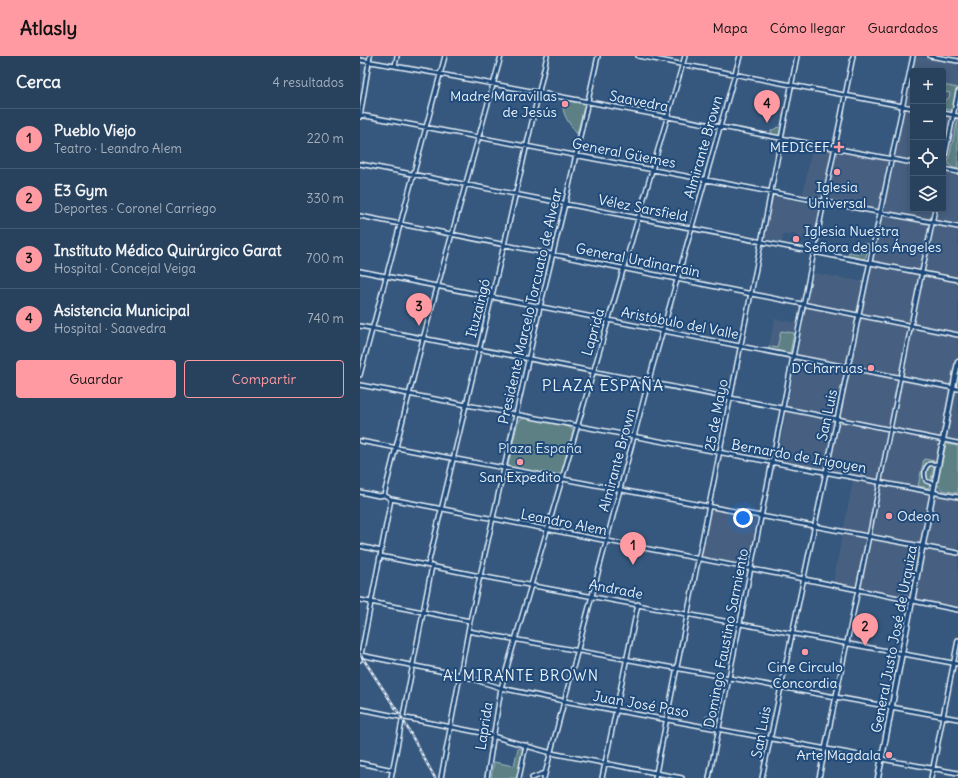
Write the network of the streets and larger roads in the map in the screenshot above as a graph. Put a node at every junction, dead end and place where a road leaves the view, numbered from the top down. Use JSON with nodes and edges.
{"nodes":[{"id":1,"x":370,"y":56,"type":"edge"},
{"id":2,"x":397,"y":56,"type":"edge"},
{"id":3,"x":445,"y":56,"type":"edge"},
{"id":4,"x":501,"y":56,"type":"edge"},
{"id":5,"x":547,"y":56,"type":"edge"},
{"id":6,"x":598,"y":56,"type":"edge"},
{"id":7,"x":638,"y":56,"type":"edge"},
{"id":8,"x":685,"y":56,"type":"edge"},
{"id":9,"x":740,"y":56,"type":"edge"},
{"id":10,"x":796,"y":56,"type":"edge"},
{"id":11,"x":853,"y":56,"type":"edge"},
{"id":12,"x":913,"y":56,"type":"edge"},
{"id":13,"x":930,"y":56,"type":"edge"},
{"id":14,"x":360,"y":60,"type":"edge"},
{"id":15,"x":369,"y":62,"type":"junction"},
{"id":16,"x":958,"y":62,"type":"edge"},
{"id":17,"x":682,"y":64,"type":"junction"},
{"id":18,"x":395,"y":66,"type":"junction"},
{"id":19,"x":440,"y":74,"type":"junction"},
{"id":20,"x":735,"y":74,"type":"junction"},
{"id":21,"x":493,"y":84,"type":"junction"},
{"id":22,"x":791,"y":85,"type":"junction"},
{"id":23,"x":958,"y":92,"type":"edge"},
{"id":24,"x":539,"y":93,"type":"junction"},
{"id":25,"x":845,"y":95,"type":"junction"},
{"id":26,"x":588,"y":102,"type":"junction"},
{"id":27,"x":903,"y":106,"type":"junction"},
{"id":28,"x":910,"y":107,"type":"edge"},
{"id":29,"x":946,"y":114,"type":"edge"},
{"id":30,"x":953,"y":115,"type":"junction"},
{"id":31,"x":360,"y":116,"type":"edge"},
{"id":32,"x":958,"y":116,"type":"edge"},
{"id":33,"x":668,"y":117,"type":"junction"},
{"id":34,"x":426,"y":127,"type":"junction"},
{"id":35,"x":720,"y":127,"type":"junction"},
{"id":36,"x":479,"y":137,"type":"junction"},
{"id":37,"x":780,"y":138,"type":"junction"},
{"id":38,"x":527,"y":146,"type":"junction"},
{"id":39,"x":835,"y":149,"type":"junction"},
{"id":40,"x":946,"y":151,"type":"edge"},
{"id":41,"x":576,"y":155,"type":"junction"},
{"id":42,"x":892,"y":160,"type":"junction"},
{"id":43,"x":910,"y":163,"type":"edge"},
{"id":44,"x":360,"y":164,"type":"edge"},
{"id":45,"x":946,"y":168,"type":"edge"},
{"id":46,"x":652,"y":169,"type":"junction"},
{"id":47,"x":958,"y":172,"type":"edge"},
{"id":48,"x":413,"y":174,"type":"junction"},
{"id":49,"x":705,"y":179,"type":"junction"},
{"id":50,"x":466,"y":186,"type":"junction"},
{"id":51,"x":771,"y":192,"type":"junction"},
{"id":52,"x":515,"y":195,"type":"junction"},
{"id":53,"x":824,"y":201,"type":"junction"},
{"id":54,"x":565,"y":204,"type":"junction"},
{"id":55,"x":881,"y":212,"type":"junction"},
{"id":56,"x":934,"y":212,"type":"edge"},
{"id":57,"x":360,"y":216,"type":"edge"},
{"id":58,"x":638,"y":219,"type":"junction"},
{"id":59,"x":932,"y":221,"type":"junction"},
{"id":60,"x":400,"y":224,"type":"junction"},
{"id":61,"x":958,"y":227,"type":"edge"},
{"id":62,"x":691,"y":229,"type":"junction"},
{"id":63,"x":452,"y":234,"type":"junction"},
{"id":64,"x":761,"y":243,"type":"junction"},
{"id":65,"x":504,"y":245,"type":"junction"},
{"id":66,"x":814,"y":253,"type":"junction"},
{"id":67,"x":554,"y":254,"type":"junction"},
{"id":68,"x":870,"y":263,"type":"junction"},
{"id":69,"x":623,"y":268,"type":"junction"},
{"id":70,"x":360,"y":271,"type":"edge"},
{"id":71,"x":922,"y":273,"type":"junction"},
{"id":72,"x":386,"y":276,"type":"junction"},
{"id":73,"x":678,"y":279,"type":"junction"},
{"id":74,"x":958,"y":280,"type":"edge"},
{"id":75,"x":438,"y":286,"type":"junction"},
{"id":76,"x":751,"y":293,"type":"junction"},
{"id":77,"x":492,"y":297,"type":"junction"},
{"id":78,"x":804,"y":304,"type":"junction"},
{"id":79,"x":540,"y":307,"type":"junction"},
{"id":80,"x":859,"y":315,"type":"junction"},
{"id":81,"x":608,"y":320,"type":"junction"},
{"id":82,"x":911,"y":325,"type":"junction"},
{"id":83,"x":360,"y":326,"type":"edge"},
{"id":84,"x":372,"y":328,"type":"junction"},
{"id":85,"x":664,"y":331,"type":"junction"},
{"id":86,"x":958,"y":335,"type":"edge"},
{"id":87,"x":423,"y":339,"type":"junction"},
{"id":88,"x":740,"y":346,"type":"junction"},
{"id":89,"x":479,"y":349,"type":"junction"},
{"id":90,"x":794,"y":356,"type":"junction"},
{"id":91,"x":529,"y":359,"type":"junction"},
{"id":92,"x":958,"y":362,"type":"edge"},
{"id":93,"x":849,"y":367,"type":"junction"},
{"id":94,"x":593,"y":372,"type":"junction"},
{"id":95,"x":360,"y":375,"type":"edge"},
{"id":96,"x":901,"y":377,"type":"junction"},
{"id":97,"x":648,"y":383,"type":"junction"},
{"id":98,"x":360,"y":385,"type":"edge"},
{"id":99,"x":956,"y":389,"type":"edge"},
{"id":100,"x":408,"y":394,"type":"junction"},
{"id":101,"x":730,"y":398,"type":"junction"},
{"id":102,"x":465,"y":405,"type":"junction"},
{"id":103,"x":783,"y":408,"type":"junction"},
{"id":104,"x":517,"y":415,"type":"junction"},
{"id":105,"x":838,"y":419,"type":"junction"},
{"id":106,"x":577,"y":426,"type":"junction"},
{"id":107,"x":891,"y":429,"type":"junction"},
{"id":108,"x":634,"y":437,"type":"junction"},
{"id":109,"x":943,"y":440,"type":"junction"},
{"id":110,"x":360,"y":441,"type":"edge"},
{"id":111,"x":958,"y":443,"type":"edge"},
{"id":112,"x":395,"y":447,"type":"junction"},
{"id":113,"x":719,"y":453,"type":"junction"},
{"id":114,"x":453,"y":458,"type":"junction"},
{"id":115,"x":772,"y":462,"type":"junction"},
{"id":116,"x":939,"y":464,"type":"junction"},
{"id":117,"x":504,"y":468,"type":"junction"},
{"id":118,"x":826,"y":472,"type":"junction"},
{"id":119,"x":562,"y":479,"type":"junction"},
{"id":120,"x":880,"y":482,"type":"junction"},
{"id":121,"x":935,"y":485,"type":"junction"},
{"id":122,"x":620,"y":489,"type":"junction"},
{"id":123,"x":360,"y":492,"type":"edge"},
{"id":124,"x":934,"y":492,"type":"junction"},
{"id":125,"x":384,"y":495,"type":"junction"},
{"id":126,"x":958,"y":497,"type":"edge"},
{"id":127,"x":391,"y":499,"type":"junction"},
{"id":128,"x":709,"y":506,"type":"junction"},
{"id":129,"x":441,"y":509,"type":"junction"},
{"id":130,"x":762,"y":516,"type":"junction"},
{"id":131,"x":493,"y":519,"type":"junction"},
{"id":132,"x":815,"y":526,"type":"junction"},
{"id":133,"x":546,"y":530,"type":"junction"},
{"id":134,"x":869,"y":536,"type":"junction"},
{"id":135,"x":607,"y":541,"type":"junction"},
{"id":136,"x":360,"y":546,"type":"edge"},
{"id":137,"x":923,"y":546,"type":"junction"},
{"id":138,"x":381,"y":551,"type":"junction"},
{"id":139,"x":958,"y":553,"type":"edge"},
{"id":140,"x":380,"y":556,"type":"junction"},
{"id":141,"x":698,"y":559,"type":"junction"},
{"id":142,"x":430,"y":565,"type":"junction"},
{"id":143,"x":751,"y":569,"type":"junction"},
{"id":144,"x":480,"y":576,"type":"junction"},
{"id":145,"x":804,"y":579,"type":"junction"},
{"id":146,"x":531,"y":584,"type":"junction"},
{"id":147,"x":858,"y":591,"type":"junction"},
{"id":148,"x":592,"y":596,"type":"junction"},
{"id":149,"x":360,"y":600,"type":"edge"},
{"id":150,"x":912,"y":601,"type":"junction"},
{"id":151,"x":371,"y":602,"type":"junction"},
{"id":152,"x":638,"y":604,"type":"junction"},
{"id":153,"x":958,"y":610,"type":"edge"},
{"id":154,"x":423,"y":612,"type":"junction"},
{"id":155,"x":687,"y":614,"type":"junction"},
{"id":156,"x":470,"y":621,"type":"junction"},
{"id":157,"x":740,"y":623,"type":"junction"},
{"id":158,"x":468,"y":631,"type":"junction"},
{"id":159,"x":793,"y":634,"type":"junction"},
{"id":160,"x":514,"y":640,"type":"junction"},
{"id":161,"x":958,"y":640,"type":"edge"},
{"id":162,"x":847,"y":644,"type":"junction"},
{"id":163,"x":577,"y":651,"type":"junction"},
{"id":164,"x":902,"y":654,"type":"junction"},
{"id":165,"x":360,"y":655,"type":"edge"},
{"id":166,"x":360,"y":660,"type":"edge"},
{"id":167,"x":627,"y":660,"type":"junction"},
{"id":168,"x":954,"y":663,"type":"junction"},
{"id":169,"x":958,"y":664,"type":"edge"},
{"id":170,"x":413,"y":666,"type":"junction"},
{"id":171,"x":676,"y":668,"type":"junction"},
{"id":172,"x":460,"y":675,"type":"junction"},
{"id":173,"x":729,"y":678,"type":"junction"},
{"id":174,"x":781,"y":687,"type":"junction"},
{"id":175,"x":501,"y":688,"type":"junction"},
{"id":176,"x":836,"y":698,"type":"junction"},
{"id":177,"x":564,"y":701,"type":"junction"},
{"id":178,"x":892,"y":707,"type":"junction"},
{"id":179,"x":360,"y":709,"type":"edge"},
{"id":180,"x":616,"y":711,"type":"junction"},
{"id":181,"x":943,"y":717,"type":"junction"},
{"id":182,"x":402,"y":718,"type":"junction"},
{"id":183,"x":666,"y":719,"type":"junction"},
{"id":184,"x":958,"y":719,"type":"edge"},
{"id":185,"x":450,"y":727,"type":"junction"},
{"id":186,"x":719,"y":729,"type":"junction"},
{"id":187,"x":493,"y":736,"type":"junction"},
{"id":188,"x":771,"y":738,"type":"junction"},
{"id":189,"x":526,"y":745,"type":"junction"},
{"id":190,"x":825,"y":748,"type":"junction"},
{"id":191,"x":551,"y":753,"type":"junction"},
{"id":192,"x":882,"y":759,"type":"junction"},
{"id":193,"x":360,"y":763,"type":"edge"},
{"id":194,"x":605,"y":763,"type":"junction"},
{"id":195,"x":933,"y":768,"type":"junction"},
{"id":196,"x":393,"y":770,"type":"junction"},
{"id":197,"x":545,"y":773,"type":"junction"},
{"id":198,"x":656,"y":773,"type":"junction"},
{"id":199,"x":958,"y":773,"type":"edge"},
{"id":200,"x":392,"y":778,"type":"edge"},
{"id":201,"x":441,"y":778,"type":"edge"},
{"id":202,"x":487,"y":778,"type":"edge"},
{"id":203,"x":519,"y":778,"type":"edge"},
{"id":204,"x":532,"y":778,"type":"edge"},
{"id":205,"x":544,"y":778,"type":"edge"},
{"id":206,"x":602,"y":778,"type":"edge"},
{"id":207,"x":655,"y":778,"type":"edge"},
{"id":208,"x":682,"y":778,"type":"edge"},
{"id":209,"x":709,"y":778,"type":"edge"},
{"id":210,"x":762,"y":778,"type":"edge"},
{"id":211,"x":819,"y":778,"type":"edge"},
{"id":212,"x":878,"y":778,"type":"edge"},
{"id":213,"x":932,"y":778,"type":"edge"}],
"edges":[{"from":1,"to":15,"type":"street"},
{"from":2,"to":18,"type":"street"},
{"from":3,"to":19,"type":"street"},
{"from":4,"to":21,"type":"street"},
{"from":5,"to":24,"type":"street","name":"Ituzaingó"},
{"from":6,"to":26,"type":"street","name":"Presidente Marcelo Torcuato de Alvear"},
{"from":7,"to":17,"type":"street"},
{"from":8,"to":17,"type":"street","name":"Laprida"},
{"from":9,"to":20,"type":"street","name":"Almirante Brown"},
{"from":10,"to":22,"type":"street","name":"25 de Mayo"},
{"from":11,"to":25,"type":"street","name":"Domingo Faustino Sarmiento"},
{"from":12,"to":27,"type":"street","name":"San Luis"},
{"from":13,"to":16,"type":"street"},
{"from":14,"to":15,"type":"street","name":"Saavedra"},
{"from":15,"to":18,"type":"street","name":"Saavedra"},
{"from":15,"to":31,"type":"street"},
{"from":17,"to":20,"type":"street"},
{"from":17,"to":33,"type":"street","name":"Laprida"},
{"from":18,"to":19,"type":"street","name":"Saavedra"},
{"from":19,"to":21,"type":"street","name":"Saavedra"},
{"from":19,"to":34,"type":"street"},
{"from":20,"to":22,"type":"street"},
{"from":20,"to":35,"type":"street","name":"Almirante Brown"},
{"from":21,"to":24,"type":"street","name":"Saavedra"},
{"from":21,"to":36,"type":"street"},
{"from":22,"to":25,"type":"street"},
{"from":22,"to":37,"type":"street","name":"25 de Mayo"},
{"from":23,"to":30,"type":"street"},
{"from":24,"to":26,"type":"street","name":"Saavedra"},
{"from":24,"to":38,"type":"street","name":"Ituzaingó"},
{"from":25,"to":27,"type":"street"},
{"from":25,"to":39,"type":"street","name":"Domingo Faustino Sarmiento"},
{"from":26,"to":33,"type":"street","name":"Saavedra"},
{"from":26,"to":41,"type":"street","name":"Presidente Marcelo Torcuato de Alvear"},
{"from":27,"to":28,"type":"street"},
{"from":27,"to":42,"type":"street","name":"San Luis"},
{"from":29,"to":30,"type":"street"},
{"from":30,"to":32,"type":"street"},
{"from":30,"to":40,"type":"street"},
{"from":31,"to":34,"type":"street","name":"General Güemes"},
{"from":33,"to":35,"type":"street","name":"Saavedra"},
{"from":33,"to":46,"type":"street","name":"Laprida"},
{"from":34,"to":36,"type":"street","name":"General Güemes"},
{"from":34,"to":48,"type":"street"},
{"from":35,"to":37,"type":"street","name":"Saavedra"},
{"from":35,"to":49,"type":"street","name":"Almirante Brown"},
{"from":36,"to":38,"type":"street","name":"General Güemes"},
{"from":36,"to":50,"type":"street"},
{"from":37,"to":39,"type":"street","name":"Saavedra"},
{"from":37,"to":51,"type":"street","name":"25 de Mayo"},
{"from":38,"to":41,"type":"street","name":"General Güemes"},
{"from":38,"to":52,"type":"street","name":"Ituzaingó"},
{"from":39,"to":42,"type":"street","name":"Saavedra"},
{"from":39,"to":53,"type":"street","name":"Domingo Faustino Sarmiento"},
{"from":41,"to":46,"type":"street","name":"General Güemes"},
{"from":41,"to":54,"type":"street","name":"Presidente Marcelo Torcuato de Alvear"},
{"from":42,"to":43,"type":"street","name":"Saavedra"},
{"from":42,"to":55,"type":"street","name":"San Luis"},
{"from":44,"to":48,"type":"street","name":"Vélez Sarsfield"},
{"from":45,"to":47,"type":"street"},
{"from":46,"to":49,"type":"street","name":"General Güemes"},
{"from":46,"to":58,"type":"street","name":"Laprida"},
{"from":48,"to":50,"type":"street","name":"Vélez Sarsfield"},
{"from":48,"to":60,"type":"street"},
{"from":49,"to":51,"type":"street","name":"General Güemes"},
{"from":49,"to":62,"type":"street","name":"Almirante Brown"},
{"from":50,"to":52,"type":"street","name":"Vélez Sarsfield"},
{"from":50,"to":63,"type":"street"},
{"from":51,"to":53,"type":"street","name":"General Güemes"},
{"from":51,"to":64,"type":"street","name":"25 de Mayo"},
{"from":52,"to":54,"type":"street","name":"Vélez Sarsfield"},
{"from":52,"to":65,"type":"street","name":"Ituzaingó"},
{"from":53,"to":55,"type":"street","name":"General Güemes"},
{"from":53,"to":66,"type":"street","name":"Domingo Faustino Sarmiento"},
{"from":54,"to":58,"type":"street","name":"Vélez Sarsfield"},
{"from":54,"to":67,"type":"street","name":"Presidente Marcelo Torcuato de Alvear"},
{"from":55,"to":59,"type":"street","name":"General Güemes"},
{"from":55,"to":68,"type":"street","name":"San Luis"},
{"from":56,"to":59,"type":"street"},
{"from":57,"to":60,"type":"street","name":"General Urdinarrain"},
{"from":58,"to":62,"type":"street","name":"Vélez Sarsfield"},
{"from":58,"to":69,"type":"street","name":"Laprida"},
{"from":59,"to":61,"type":"street","name":"General Güemes"},
{"from":59,"to":71,"type":"street"},
{"from":60,"to":63,"type":"street","name":"General Urdinarrain"},
{"from":60,"to":72,"type":"street"},
{"from":62,"to":64,"type":"street","name":"Vélez Sarsfield"},
{"from":62,"to":73,"type":"street","name":"Almirante Brown"},
{"from":63,"to":65,"type":"street","name":"General Urdinarrain"},
{"from":63,"to":75,"type":"street"},
{"from":64,"to":66,"type":"street","name":"Vélez Sarsfield"},
{"from":64,"to":76,"type":"street","name":"25 de Mayo"},
{"from":65,"to":67,"type":"street","name":"General Urdinarrain"},
{"from":65,"to":77,"type":"street","name":"Ituzaingó"},
{"from":66,"to":68,"type":"street","name":"Vélez Sarsfield"},
{"from":66,"to":78,"type":"street","name":"Domingo Faustino Sarmiento"},
{"from":67,"to":69,"type":"street","name":"General Urdinarrain"},
{"from":67,"to":79,"type":"street","name":"Presidente Marcelo Torcuato de Alvear"},
{"from":68,"to":71,"type":"street","name":"Vélez Sarsfield"},
{"from":68,"to":80,"type":"street","name":"San Luis"},
{"from":69,"to":73,"type":"street","name":"General Urdinarrain"},
{"from":69,"to":81,"type":"street","name":"Laprida"},
{"from":70,"to":72,"type":"street","name":"Aristóbulo del Valle"},
{"from":71,"to":74,"type":"street","name":"Vélez Sarsfield"},
{"from":71,"to":82,"type":"street"},
{"from":72,"to":75,"type":"street","name":"Aristóbulo del Valle"},
{"from":72,"to":84,"type":"street"},
{"from":73,"to":76,"type":"street","name":"General Urdinarrain"},
{"from":73,"to":85,"type":"street","name":"Almirante Brown"},
{"from":75,"to":77,"type":"street","name":"Aristóbulo del Valle"},
{"from":75,"to":87,"type":"street"},
{"from":76,"to":78,"type":"street","name":"General Urdinarrain"},
{"from":76,"to":88,"type":"street","name":"25 de Mayo"},
{"from":77,"to":79,"type":"street","name":"Aristóbulo del Valle"},
{"from":77,"to":89,"type":"street","name":"Ituzaingó"},
{"from":78,"to":80,"type":"street","name":"General Urdinarrain"},
{"from":78,"to":90,"type":"street","name":"Domingo Faustino Sarmiento"},
{"from":79,"to":81,"type":"street","name":"Aristóbulo del Valle"},
{"from":79,"to":91,"type":"street","name":"Presidente Marcelo Torcuato de Alvear"},
{"from":80,"to":82,"type":"street","name":"General Urdinarrain"},
{"from":80,"to":93,"type":"street","name":"San Luis"},
{"from":81,"to":85,"type":"street","name":"Aristóbulo del Valle"},
{"from":81,"to":94,"type":"street","name":"Laprida"},
{"from":82,"to":86,"type":"street","name":"General Urdinarrain"},
{"from":82,"to":96,"type":"street"},
{"from":83,"to":84,"type":"street"},
{"from":84,"to":87,"type":"street"},
{"from":84,"to":95,"type":"street"},
{"from":85,"to":88,"type":"street","name":"Aristóbulo del Valle"},
{"from":85,"to":97,"type":"street","name":"Almirante Brown"},
{"from":87,"to":89,"type":"street"},
{"from":87,"to":100,"type":"street"},
{"from":88,"to":90,"type":"street","name":"Aristóbulo del Valle"},
{"from":88,"to":101,"type":"street","name":"25 de Mayo"},
{"from":89,"to":91,"type":"street"},
{"from":89,"to":102,"type":"street","name":"Ituzaingó"},
{"from":90,"to":93,"type":"street","name":"Aristóbulo del Valle"},
{"from":90,"to":103,"type":"street","name":"Domingo Faustino Sarmiento"},
{"from":91,"to":94,"type":"street"},
{"from":91,"to":104,"type":"street","name":"Presidente Marcelo Torcuato de Alvear"},
{"from":92,"to":99,"type":"street","name":"General Justo José de Urquiza"},
{"from":93,"to":96,"type":"street","name":"Aristóbulo del Valle"},
{"from":93,"to":105,"type":"street","name":"San Luis"},
{"from":94,"to":97,"type":"street"},
{"from":94,"to":106,"type":"street","name":"Laprida"},
{"from":96,"to":99,"type":"street","name":"Aristóbulo del Valle"},
{"from":96,"to":107,"type":"street"},
{"from":97,"to":101,"type":"street"},
{"from":97,"to":108,"type":"street","name":"Almirante Brown"},
{"from":98,"to":100,"type":"street","name":"Bernardo de Irigoyen"},
{"from":99,"to":109,"type":"street","name":"General Justo José de Urquiza"},
{"from":100,"to":102,"type":"street","name":"Bernardo de Irigoyen"},
{"from":100,"to":112,"type":"street"},
{"from":101,"to":103,"type":"street"},
{"from":101,"to":113,"type":"street","name":"25 de Mayo"},
{"from":102,"to":104,"type":"street","name":"Bernardo de Irigoyen"},
{"from":102,"to":114,"type":"street","name":"Ituzaingó"},
{"from":103,"to":105,"type":"street"},
{"from":103,"to":115,"type":"street","name":"Domingo Faustino Sarmiento"},
{"from":104,"to":106,"type":"street","name":"Bernardo de Irigoyen"},
{"from":104,"to":117,"type":"street","name":"Presidente Marcelo Torcuato de Alvear"},
{"from":105,"to":107,"type":"street"},
{"from":105,"to":118,"type":"street","name":"San Luis"},
{"from":106,"to":108,"type":"street","name":"Bernardo de Irigoyen"},
{"from":106,"to":119,"type":"street","name":"Laprida"},
{"from":107,"to":109,"type":"street"},
{"from":107,"to":120,"type":"street"},
{"from":108,"to":113,"type":"street","name":"Bernardo de Irigoyen"},
{"from":108,"to":122,"type":"street","name":"Almirante Brown"},
{"from":109,"to":111,"type":"street"},
{"from":109,"to":116,"type":"street","name":"General Justo José de Urquiza"},
{"from":110,"to":112,"type":"street"},
{"from":112,"to":114,"type":"street"},
{"from":112,"to":125,"type":"street"},
{"from":113,"to":115,"type":"street","name":"Bernardo de Irigoyen"},
{"from":113,"to":128,"type":"street","name":"25 de Mayo"},
{"from":114,"to":117,"type":"street"},
{"from":114,"to":129,"type":"street","name":"Ituzaingó"},
{"from":115,"to":118,"type":"street","name":"Bernardo de Irigoyen"},
{"from":115,"to":130,"type":"street","name":"Domingo Faustino Sarmiento"},
{"from":116,"to":121,"type":"street","name":"General Justo José de Urquiza"},
{"from":116,"to":121,"type":"street"},
{"from":117,"to":119,"type":"street"},
{"from":117,"to":131,"type":"street","name":"Presidente Marcelo Torcuato de Alvear"},
{"from":118,"to":120,"type":"street","name":"Bernardo de Irigoyen"},
{"from":118,"to":132,"type":"street","name":"San Luis"},
{"from":119,"to":122,"type":"street"},
{"from":119,"to":133,"type":"street","name":"Laprida"},
{"from":120,"to":124,"type":"street","name":"Bernardo de Irigoyen"},
{"from":120,"to":134,"type":"street"},
{"from":121,"to":124,"type":"street","name":"General Justo José de Urquiza"},
{"from":122,"to":128,"type":"street"},
{"from":122,"to":135,"type":"street","name":"Almirante Brown"},
{"from":123,"to":125,"type":"street","name":"Leandro Alem"},
{"from":124,"to":126,"type":"street","name":"Bernardo de Irigoyen"},
{"from":124,"to":137,"type":"street","name":"General Justo José de Urquiza"},
{"from":125,"to":127,"type":"street","name":"Leandro Alem"},
{"from":127,"to":129,"type":"street","name":"Leandro Alem"},
{"from":127,"to":138,"type":"street"},
{"from":128,"to":130,"type":"street"},
{"from":128,"to":141,"type":"street","name":"25 de Mayo"},
{"from":129,"to":131,"type":"street","name":"Leandro Alem"},
{"from":129,"to":142,"type":"street","name":"Ituzaingó"},
{"from":130,"to":132,"type":"street"},
{"from":130,"to":143,"type":"street","name":"Domingo Faustino Sarmiento"},
{"from":131,"to":133,"type":"street","name":"Leandro Alem"},
{"from":131,"to":144,"type":"street","name":"Presidente Marcelo Torcuato de Alvear"},
{"from":132,"to":134,"type":"street"},
{"from":132,"to":145,"type":"street","name":"San Luis"},
{"from":133,"to":135,"type":"street","name":"Leandro Alem"},
{"from":133,"to":146,"type":"street","name":"Laprida"},
{"from":134,"to":137,"type":"street"},
{"from":134,"to":147,"type":"street"},
{"from":135,"to":141,"type":"street","name":"Leandro Alem"},
{"from":135,"to":148,"type":"street","name":"Almirante Brown"},
{"from":136,"to":138,"type":"street"},
{"from":137,"to":139,"type":"street"},
{"from":137,"to":150,"type":"street","name":"General Justo José de Urquiza"},
{"from":138,"to":140,"type":"street"},
{"from":140,"to":142,"type":"street","name":"Andrade"},
{"from":140,"to":151,"type":"street"},
{"from":141,"to":143,"type":"street","name":"Leandro Alem"},
{"from":141,"to":155,"type":"street","name":"25 de Mayo"},
{"from":142,"to":144,"type":"street","name":"Andrade"},
{"from":142,"to":154,"type":"street","name":"Ituzaingó"},
{"from":143,"to":145,"type":"street","name":"Leandro Alem"},
{"from":143,"to":157,"type":"street","name":"Domingo Faustino Sarmiento"},
{"from":144,"to":146,"type":"street","name":"Andrade"},
{"from":144,"to":156,"type":"street","name":"Presidente Marcelo Torcuato de Alvear"},
{"from":145,"to":147,"type":"street","name":"Leandro Alem"},
{"from":145,"to":159,"type":"street","name":"San Luis"},
{"from":146,"to":148,"type":"street","name":"Andrade"},
{"from":146,"to":160,"type":"street","name":"Laprida"},
{"from":147,"to":150,"type":"street","name":"Leandro Alem"},
{"from":147,"to":162,"type":"street"},
{"from":148,"to":152,"type":"street","name":"Andrade"},
{"from":148,"to":163,"type":"street","name":"Almirante Brown"},
{"from":149,"to":151,"type":"street"},
{"from":150,"to":153,"type":"street","name":"Leandro Alem"},
{"from":150,"to":164,"type":"street","name":"General Justo José de Urquiza"},
{"from":151,"to":154,"type":"street"},
{"from":151,"to":165,"type":"street"},
{"from":152,"to":155,"type":"street","name":"Andrade"},
{"from":152,"to":167,"type":"street"},
{"from":154,"to":156,"type":"street"},
{"from":154,"to":170,"type":"street","name":"Ituzaingó"},
{"from":155,"to":157,"type":"street","name":"Andrade"},
{"from":155,"to":171,"type":"street","name":"25 de Mayo"},
{"from":156,"to":158,"type":"street","name":"Presidente Marcelo Torcuato de Alvear"},
{"from":157,"to":159,"type":"street","name":"Andrade"},
{"from":157,"to":173,"type":"street","name":"Domingo Faustino Sarmiento"},
{"from":158,"to":160,"type":"street"},
{"from":158,"to":172,"type":"street","name":"Presidente Marcelo Torcuato de Alvear"},
{"from":159,"to":162,"type":"street","name":"Andrade"},
{"from":159,"to":174,"type":"street","name":"San Luis"},
{"from":160,"to":163,"type":"street"},
{"from":160,"to":175,"type":"street","name":"Laprida"},
{"from":161,"to":168,"type":"street"},
{"from":162,"to":164,"type":"street","name":"Andrade"},
{"from":162,"to":176,"type":"street"},
{"from":163,"to":167,"type":"street"},
{"from":163,"to":177,"type":"street","name":"Almirante Brown"},
{"from":164,"to":168,"type":"street","name":"Andrade"},
{"from":164,"to":178,"type":"street","name":"General Justo José de Urquiza"},
{"from":165,"to":166,"type":"street"},
{"from":165,"to":170,"type":"street","name":"Juan José Paso"},
{"from":167,"to":171,"type":"street"},
{"from":167,"to":180,"type":"street"},
{"from":168,"to":169,"type":"street","name":"Andrade"},
{"from":168,"to":181,"type":"street"},
{"from":170,"to":172,"type":"street","name":"Juan José Paso"},
{"from":170,"to":182,"type":"street","name":"Ituzaingó"},
{"from":171,"to":173,"type":"street"},
{"from":171,"to":183,"type":"street","name":"25 de Mayo"},
{"from":172,"to":175,"type":"street","name":"Juan José Paso"},
{"from":172,"to":185,"type":"street","name":"Presidente Marcelo Torcuato de Alvear"},
{"from":173,"to":174,"type":"street"},
{"from":173,"to":186,"type":"street","name":"Domingo Faustino Sarmiento"},
{"from":174,"to":176,"type":"street"},
{"from":174,"to":188,"type":"street","name":"San Luis"},
{"from":175,"to":177,"type":"street","name":"Juan José Paso"},
{"from":175,"to":187,"type":"street","name":"Laprida"},
{"from":176,"to":178,"type":"street"},
{"from":176,"to":190,"type":"street"},
{"from":177,"to":180,"type":"street","name":"Juan José Paso"},
{"from":177,"to":191,"type":"street","name":"Almirante Brown"},
{"from":178,"to":181,"type":"street"},
{"from":178,"to":192,"type":"street","name":"General Justo José de Urquiza"},
{"from":179,"to":182,"type":"street"},
{"from":180,"to":183,"type":"street","name":"Juan José Paso"},
{"from":180,"to":194,"type":"street"},
{"from":181,"to":184,"type":"street"},
{"from":181,"to":195,"type":"street"},
{"from":182,"to":185,"type":"street"},
{"from":182,"to":196,"type":"street","name":"Ituzaingó"},
{"from":183,"to":186,"type":"street","name":"Juan José Paso"},
{"from":183,"to":198,"type":"street","name":"25 de Mayo"},
{"from":185,"to":187,"type":"street"},
{"from":185,"to":201,"type":"street","name":"Presidente Marcelo Torcuato de Alvear"},
{"from":186,"to":188,"type":"street","name":"Juan José Paso"},
{"from":186,"to":209,"type":"street","name":"Domingo Faustino Sarmiento"},
{"from":187,"to":189,"type":"street"},
{"from":187,"to":202,"type":"street","name":"Laprida"},
{"from":188,"to":190,"type":"street","name":"Juan José Paso"},
{"from":188,"to":210,"type":"street","name":"San Luis"},
{"from":189,"to":191,"type":"street"},
{"from":189,"to":203,"type":"street"},
{"from":190,"to":192,"type":"street","name":"Juan José Paso"},
{"from":190,"to":211,"type":"street"},
{"from":191,"to":194,"type":"street"},
{"from":191,"to":197,"type":"street","name":"Almirante Brown"},
{"from":192,"to":195,"type":"street","name":"Juan José Paso"},
{"from":192,"to":212,"type":"street","name":"General Justo José de Urquiza"},
{"from":193,"to":196,"type":"street"},
{"from":194,"to":198,"type":"street"},
{"from":194,"to":206,"type":"street"},
{"from":195,"to":199,"type":"street","name":"Juan José Paso"},
{"from":195,"to":213,"type":"street"},
{"from":196,"to":200,"type":"street","name":"Ituzaingó"},
{"from":197,"to":204,"type":"street"},
{"from":197,"to":205,"type":"street","name":"Almirante Brown"},
{"from":198,"to":207,"type":"street","name":"25 de Mayo"},
{"from":198,"to":208,"type":"street"}]}
